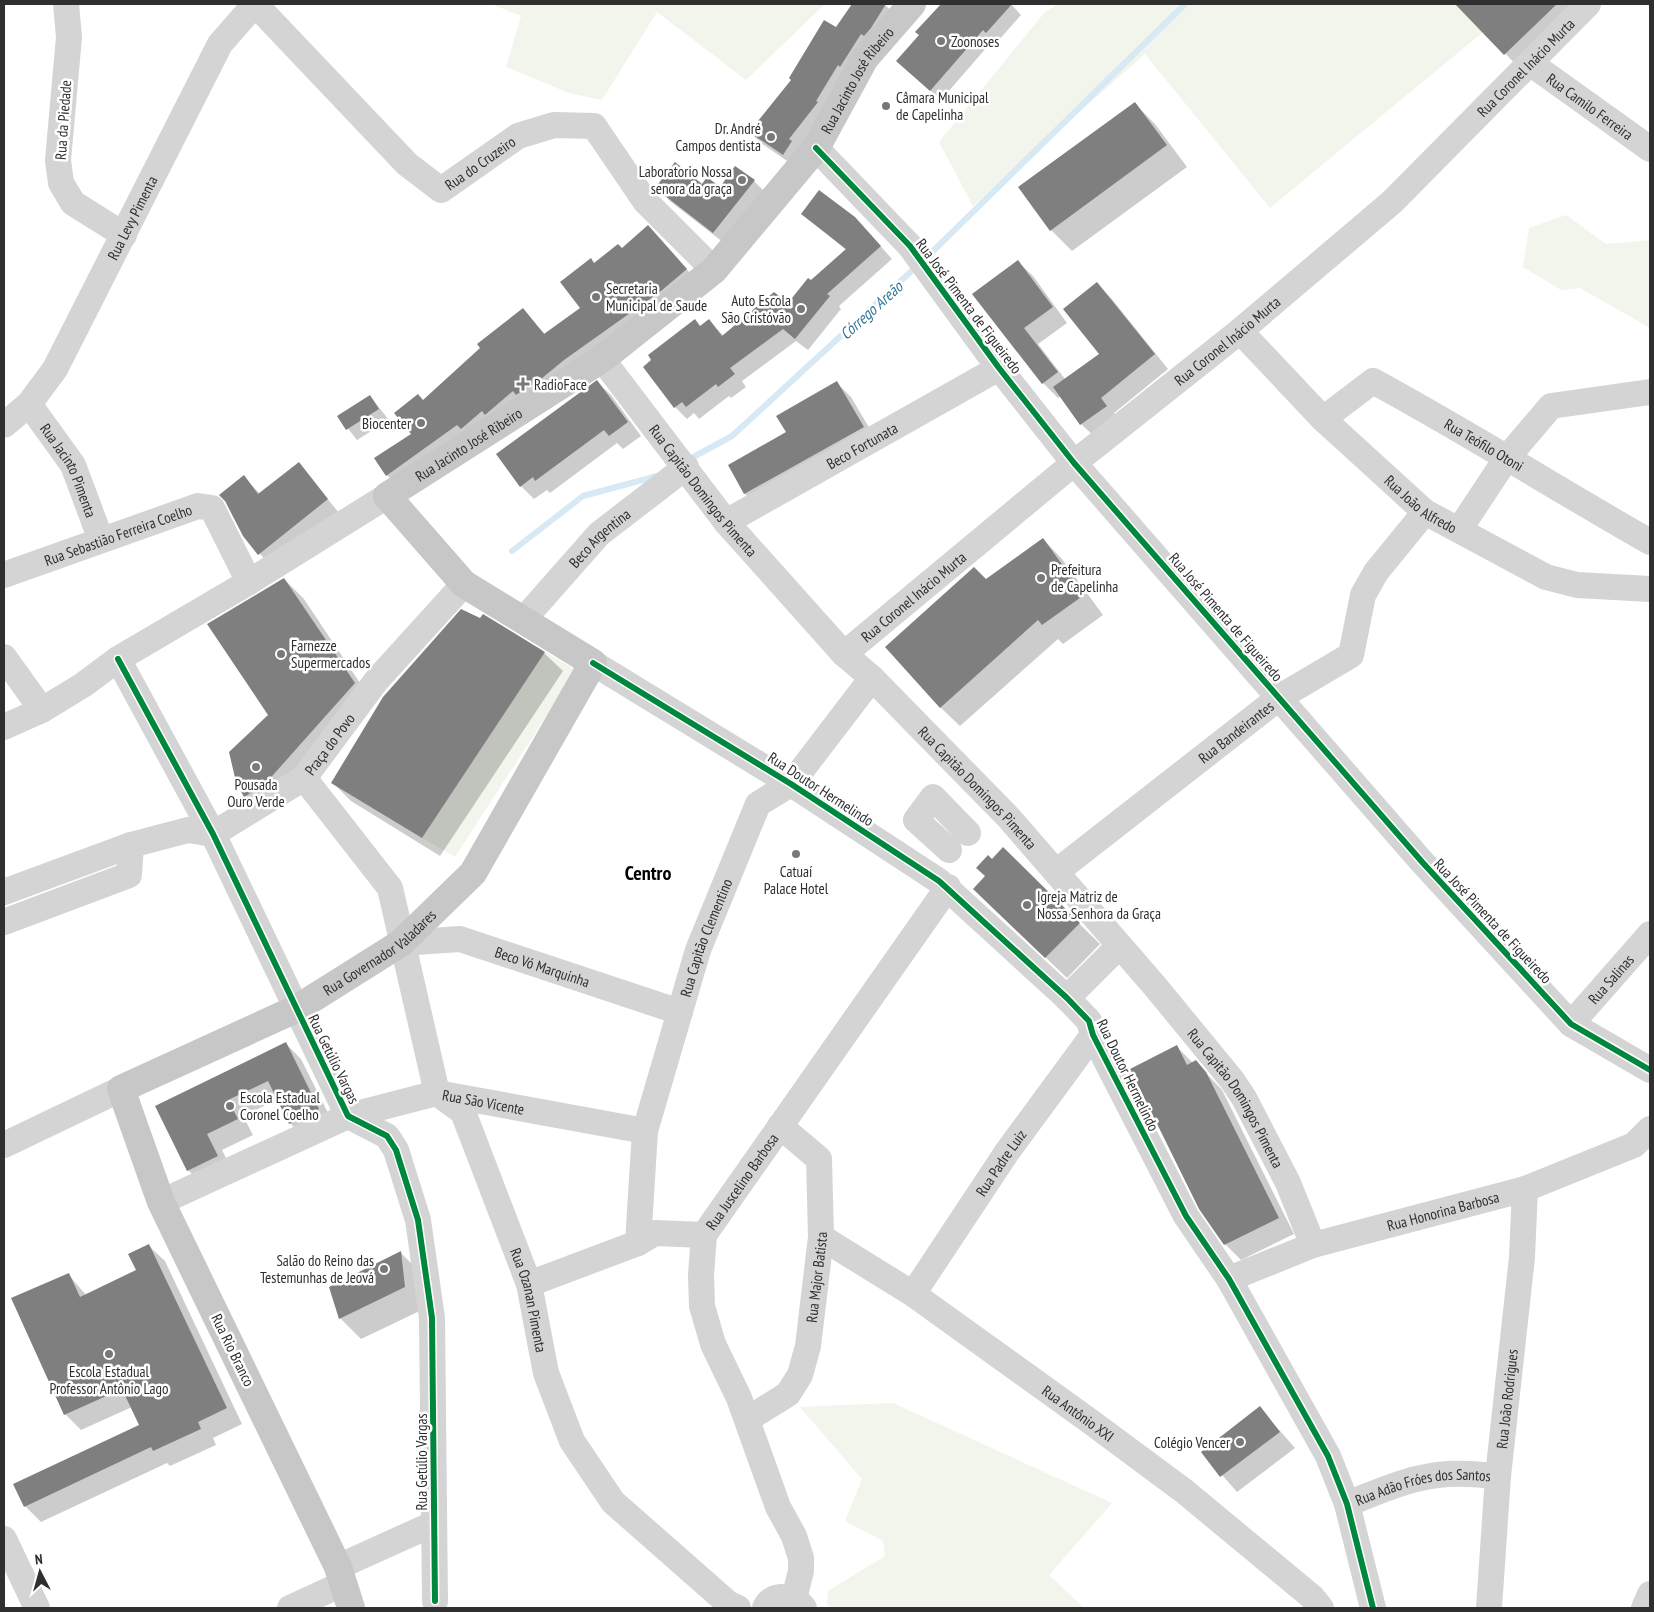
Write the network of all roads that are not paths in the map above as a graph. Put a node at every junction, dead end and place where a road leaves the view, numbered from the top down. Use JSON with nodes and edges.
{"nodes":[{"id":1,"x":66,"y":4,"type":"edge"},
{"id":2,"x":255,"y":4,"type":"edge"},
{"id":3,"x":912,"y":4,"type":"edge"},
{"id":4,"x":1588,"y":4,"type":"edge"},
{"id":5,"x":1530,"y":63,"type":"junction"},
{"id":6,"x":816,"y":148,"type":"junction"},
{"id":7,"x":1650,"y":149,"type":"edge"},
{"id":8,"x":124,"y":235,"type":"junction"},
{"id":9,"x":714,"y":270,"type":"junction"},
{"id":10,"x":1240,"y":331,"type":"junction"},
{"id":11,"x":602,"y":359,"type":"junction"},
{"id":12,"x":999,"y":368,"type":"junction"},
{"id":13,"x":1650,"y":392,"type":"edge"},
{"id":14,"x":29,"y":404,"type":"junction"},
{"id":15,"x":1323,"y":418,"type":"junction"},
{"id":16,"x":4,"y":425,"type":"edge"},
{"id":17,"x":1506,"y":459,"type":"junction"},
{"id":18,"x":681,"y":462,"type":"junction"},
{"id":19,"x":1074,"y":463,"type":"junction"},
{"id":20,"x":387,"y":496,"type":"junction"},
{"id":21,"x":1425,"y":512,"type":"junction"},
{"id":22,"x":726,"y":522,"type":"junction"},
{"id":23,"x":1459,"y":530,"type":"junction"},
{"id":24,"x":101,"y":540,"type":"junction"},
{"id":25,"x":1650,"y":542,"type":"edge"},
{"id":26,"x":4,"y":575,"type":"edge"},
{"id":27,"x":249,"y":582,"type":"junction"},
{"id":28,"x":464,"y":584,"type":"junction"},
{"id":29,"x":1650,"y":589,"type":"edge"},
{"id":30,"x":524,"y":619,"type":"junction"},
{"id":31,"x":844,"y":654,"type":"junction"},
{"id":32,"x":4,"y":657,"type":"edge"},
{"id":33,"x":118,"y":659,"type":"junction"},
{"id":34,"x":593,"y":663,"type":"junction"},
{"id":35,"x":872,"y":678,"type":"junction"},
{"id":36,"x":1280,"y":697,"type":"junction"},
{"id":37,"x":42,"y":710,"type":"junction"},
{"id":38,"x":4,"y":727,"type":"edge"},
{"id":39,"x":304,"y":778,"type":"junction"},
{"id":40,"x":791,"y":784,"type":"junction"},
{"id":41,"x":1009,"y":818,"type":"junction"},
{"id":42,"x":968,"y":833,"type":"junction"},
{"id":43,"x":213,"y":834,"type":"junction"},
{"id":44,"x":131,"y":845,"type":"junction"},
{"id":45,"x":949,"y":850,"type":"junction"},
{"id":46,"x":1056,"y":872,"type":"junction"},
{"id":47,"x":943,"y":884,"type":"junction"},
{"id":48,"x":9,"y":890,"type":"edge"},
{"id":49,"x":14,"y":918,"type":"edge"},
{"id":50,"x":1650,"y":934,"type":"edge"},
{"id":51,"x":401,"y":943,"type":"junction"},
{"id":52,"x":1120,"y":946,"type":"junction"},
{"id":53,"x":1067,"y":998,"type":"junction"},
{"id":54,"x":296,"y":1009,"type":"junction"},
{"id":55,"x":680,"y":1012,"type":"junction"},
{"id":56,"x":1571,"y":1024,"type":"junction"},
{"id":57,"x":1092,"y":1036,"type":"junction"},
{"id":58,"x":1650,"y":1070,"type":"edge"},
{"id":59,"x":121,"y":1089,"type":"junction"},
{"id":60,"x":437,"y":1093,"type":"junction"},
{"id":61,"x":348,"y":1116,"type":"junction"},
{"id":62,"x":780,"y":1126,"type":"junction"},
{"id":63,"x":1650,"y":1129,"type":"edge"},
{"id":64,"x":645,"y":1131,"type":"junction"},
{"id":65,"x":4,"y":1145,"type":"edge"},
{"id":66,"x":1525,"y":1189,"type":"junction"},
{"id":67,"x":161,"y":1202,"type":"junction"},
{"id":68,"x":704,"y":1235,"type":"junction"},
{"id":69,"x":821,"y":1236,"type":"junction"},
{"id":70,"x":638,"y":1243,"type":"junction"},
{"id":71,"x":1313,"y":1245,"type":"junction"},
{"id":72,"x":1228,"y":1279,"type":"junction"},
{"id":73,"x":529,"y":1284,"type":"junction"},
{"id":74,"x":913,"y":1294,"type":"junction"},
{"id":75,"x":748,"y":1419,"type":"junction"},
{"id":76,"x":1498,"y":1476,"type":"junction"},
{"id":77,"x":1347,"y":1504,"type":"junction"},
{"id":78,"x":434,"y":1524,"type":"junction"},
{"id":79,"x":4,"y":1539,"type":"edge"},
{"id":80,"x":343,"y":1586,"type":"edge"},
{"id":81,"x":1650,"y":1594,"type":"edge"},
{"id":82,"x":435,"y":1601,"type":"dead end"},
{"id":83,"x":799,"y":1603,"type":"edge"},
{"id":84,"x":37,"y":1608,"type":"edge"},
{"id":85,"x":290,"y":1608,"type":"edge"},
{"id":86,"x":738,"y":1608,"type":"edge"},
{"id":87,"x":765,"y":1608,"type":"edge"},
{"id":88,"x":1321,"y":1608,"type":"edge"},
{"id":89,"x":1373,"y":1608,"type":"edge"},
{"id":90,"x":1489,"y":1608,"type":"edge"},
{"id":91,"x":1644,"y":1608,"type":"edge"}],
"edges":[{"from":1,"to":8,"type":"street","name":"Rua da Piedade"},
{"from":2,"to":8,"type":"street","name":"Rua Levy Pimenta"},
{"from":2,"to":9,"type":"street","name":"Rua do Cruzeiro"},
{"from":3,"to":6,"type":"main road","name":"Rua Jacinto José Ribeiro"},
{"from":4,"to":5,"type":"street","name":"Rua Coronel Inácio Murta"},
{"from":5,"to":7,"type":"street","name":"Rua Camilo Ferreira"},
{"from":5,"to":10,"type":"street","name":"Rua Coronel Inácio Murta"},
{"from":6,"to":9,"type":"main road","name":"Rua Jacinto José Ribeiro"},
{"from":6,"to":12,"type":"street","name":"Rua José Pimenta de Figueiredo"},
{"from":8,"to":14,"type":"street","name":"Rua Levy Pimenta"},
{"from":9,"to":11,"type":"main road","name":"Rua Jacinto José Ribeiro"},
{"from":10,"to":15,"type":"street","name":"Rua João Alfredo"},
{"from":10,"to":19,"type":"street","name":"Rua Coronel Inácio Murta"},
{"from":11,"to":18,"type":"street","name":"Rua Capitão Domingos Pimenta"},
{"from":11,"to":20,"type":"main road","name":"Rua Jacinto José Ribeiro"},
{"from":12,"to":19,"type":"street","name":"Rua José Pimenta de Figueiredo"},
{"from":12,"to":22,"type":"street","name":"Beco Fortunata"},
{"from":13,"to":17,"type":"street"},
{"from":14,"to":16,"type":"street","name":"Rua Levy Pimenta"},
{"from":14,"to":24,"type":"street","name":"Rua Jacinto Pimenta"},
{"from":15,"to":17,"type":"street","name":"Rua Teófilo Otoni"},
{"from":15,"to":21,"type":"street","name":"Rua João Alfredo"},
{"from":17,"to":23,"type":"street"},
{"from":17,"to":25,"type":"street","name":"Rua Teófilo Otoni"},
{"from":18,"to":22,"type":"street","name":"Rua Capitão Domingos Pimenta"},
{"from":18,"to":30,"type":"street","name":"Beco Argentina"},
{"from":19,"to":31,"type":"street","name":"Rua Coronel Inácio Murta"},
{"from":19,"to":36,"type":"street","name":"Rua José Pimenta de Figueiredo"},
{"from":20,"to":27,"type":"street","name":"Rua Jacinto José Ribeiro"},
{"from":20,"to":28,"type":"main road","name":"Rua Doutor Hermelindo"},
{"from":21,"to":23,"type":"street","name":"Rua João Alfredo"},
{"from":21,"to":36,"type":"street","name":"Rua Bandeirantes"},
{"from":22,"to":31,"type":"street","name":"Rua Capitão Domingos Pimenta"},
{"from":23,"to":29,"type":"street","name":"Rua João Alfredo"},
{"from":24,"to":26,"type":"street","name":"Rua Sebastião Ferreira Coelho"},
{"from":24,"to":27,"type":"street","name":"Rua Sebastião Ferreira Coelho"},
{"from":27,"to":33,"type":"street","name":"Rua Jacinto José Ribeiro"},
{"from":28,"to":30,"type":"main road","name":"Rua Doutor Hermelindo"},
{"from":28,"to":39,"type":"street","name":"Praça do Povo"},
{"from":30,"to":34,"type":"main road","name":"Rua Doutor Hermelindo"},
{"from":31,"to":35,"type":"street","name":"Rua Capitão Domingos Pimenta"},
{"from":32,"to":37,"type":"street"},
{"from":33,"to":37,"type":"street","name":"Rua Jacinto José Ribeiro"},
{"from":33,"to":43,"type":"street","name":"Rua Getúlio Vargas"},
{"from":34,"to":40,"type":"street","name":"Rua Doutor Hermelindo"},
{"from":34,"to":51,"type":"main road","name":"Rua Governador Valadares"},
{"from":35,"to":40,"type":"street","name":"Rua Capitão Clementino"},
{"from":35,"to":41,"type":"street","name":"Rua Capitão Domingos Pimenta"},
{"from":36,"to":46,"type":"street","name":"Rua Bandeirantes"},
{"from":36,"to":56,"type":"street","name":"Rua José Pimenta de Figueiredo"},
{"from":37,"to":38,"type":"street","name":"Rua Jacinto José Ribeiro"},
{"from":39,"to":43,"type":"street"},
{"from":39,"to":51,"type":"street","name":"Praça do Povo"},
{"from":40,"to":47,"type":"street","name":"Rua Doutor Hermelindo"},
{"from":40,"to":55,"type":"street","name":"Rua Capitão Clementino"},
{"from":41,"to":42,"type":"street"},
{"from":41,"to":46,"type":"street","name":"Rua Capitão Domingos Pimenta"},
{"from":42,"to":45,"type":"street"},
{"from":42,"to":45,"type":"street"},
{"from":43,"to":44,"type":"street"},
{"from":43,"to":54,"type":"street","name":"Rua Getúlio Vargas"},
{"from":44,"to":48,"type":"street"},
{"from":44,"to":49,"type":"street"},
{"from":45,"to":47,"type":"street","name":"Rua Juscelino Barbosa"},
{"from":46,"to":52,"type":"street","name":"Rua Capitão Domingos Pimenta"},
{"from":47,"to":53,"type":"street","name":"Rua Doutor Hermelindo"},
{"from":47,"to":62,"type":"street","name":"Rua Juscelino Barbosa"},
{"from":48,"to":49,"type":"street"},
{"from":50,"to":56,"type":"street","name":"Rua Salinas"},
{"from":51,"to":54,"type":"main road","name":"Rua Governador Valadares"},
{"from":51,"to":55,"type":"street","name":"Beco Vó Marquinha"},
{"from":51,"to":60,"type":"street"},
{"from":52,"to":53,"type":"street"},
{"from":52,"to":71,"type":"street","name":"Rua Capitão Domingos Pimenta"},
{"from":53,"to":57,"type":"street","name":"Rua Doutor Hermelindo"},
{"from":54,"to":59,"type":"main road","name":"Rua Governador Valadares"},
{"from":54,"to":61,"type":"street","name":"Rua Getúlio Vargas"},
{"from":55,"to":64,"type":"street","name":"Rua Capitão Clementino"},
{"from":56,"to":58,"type":"street","name":"Rua José Pimenta de Figueiredo"},
{"from":57,"to":72,"type":"street","name":"Rua Doutor Hermelindo"},
{"from":57,"to":74,"type":"street","name":"Rua Padre Luiz"},
{"from":59,"to":65,"type":"street","name":"Rua Governador Valadares"},
{"from":59,"to":67,"type":"main road","name":"Rua Rio Branco"},
{"from":60,"to":61,"type":"street","name":"Rua São Vicente"},
{"from":60,"to":64,"type":"street","name":"Rua São Vicente"},
{"from":60,"to":73,"type":"street","name":"Rua Ozanan Pimenta"},
{"from":61,"to":67,"type":"street","name":"Rua São Vicente"},
{"from":61,"to":78,"type":"street","name":"Rua Getúlio Vargas"},
{"from":62,"to":68,"type":"street","name":"Rua Juscelino Barbosa"},
{"from":62,"to":69,"type":"street","name":"Rua Major Batista"},
{"from":63,"to":66,"type":"street","name":"Rua Honorina Barbosa"},
{"from":64,"to":70,"type":"street","name":"Rua Capitão Clementino"},
{"from":66,"to":71,"type":"street","name":"Rua Honorina Barbosa"},
{"from":66,"to":76,"type":"street","name":"Rua João Rodrigues"},
{"from":67,"to":80,"type":"main road","name":"Rua Rio Branco"},
{"from":68,"to":70,"type":"street"},
{"from":68,"to":75,"type":"street","name":"Rua Juscelino Barbosa"},
{"from":69,"to":74,"type":"street","name":"Rua Antônio XXI"},
{"from":69,"to":75,"type":"street","name":"Rua Major Batista"},
{"from":70,"to":73,"type":"street"},
{"from":71,"to":72,"type":"street","name":"Rua Honorina Barbosa"},
{"from":72,"to":77,"type":"street","name":"Rua Doutor Hermelindo"},
{"from":73,"to":86,"type":"street","name":"Rua Ozanan Pimenta"},
{"from":74,"to":88,"type":"street","name":"Rua Antônio XXI"},
{"from":75,"to":83,"type":"street","name":"Rua Juscelino Barbosa"},
{"from":76,"to":77,"type":"street","name":"Rua Adão Fróes dos Santos"},
{"from":76,"to":90,"type":"street","name":"Rua João Rodrigues"},
{"from":77,"to":89,"type":"street","name":"Rua Doutor Hermelindo"},
{"from":78,"to":80,"type":"street"},
{"from":78,"to":82,"type":"street","name":"Rua Getúlio Vargas"},
{"from":79,"to":84,"type":"street"},
{"from":80,"to":85,"type":"street"},
{"from":81,"to":91,"type":"street"},
{"from":83,"to":87,"type":"street"}]}
